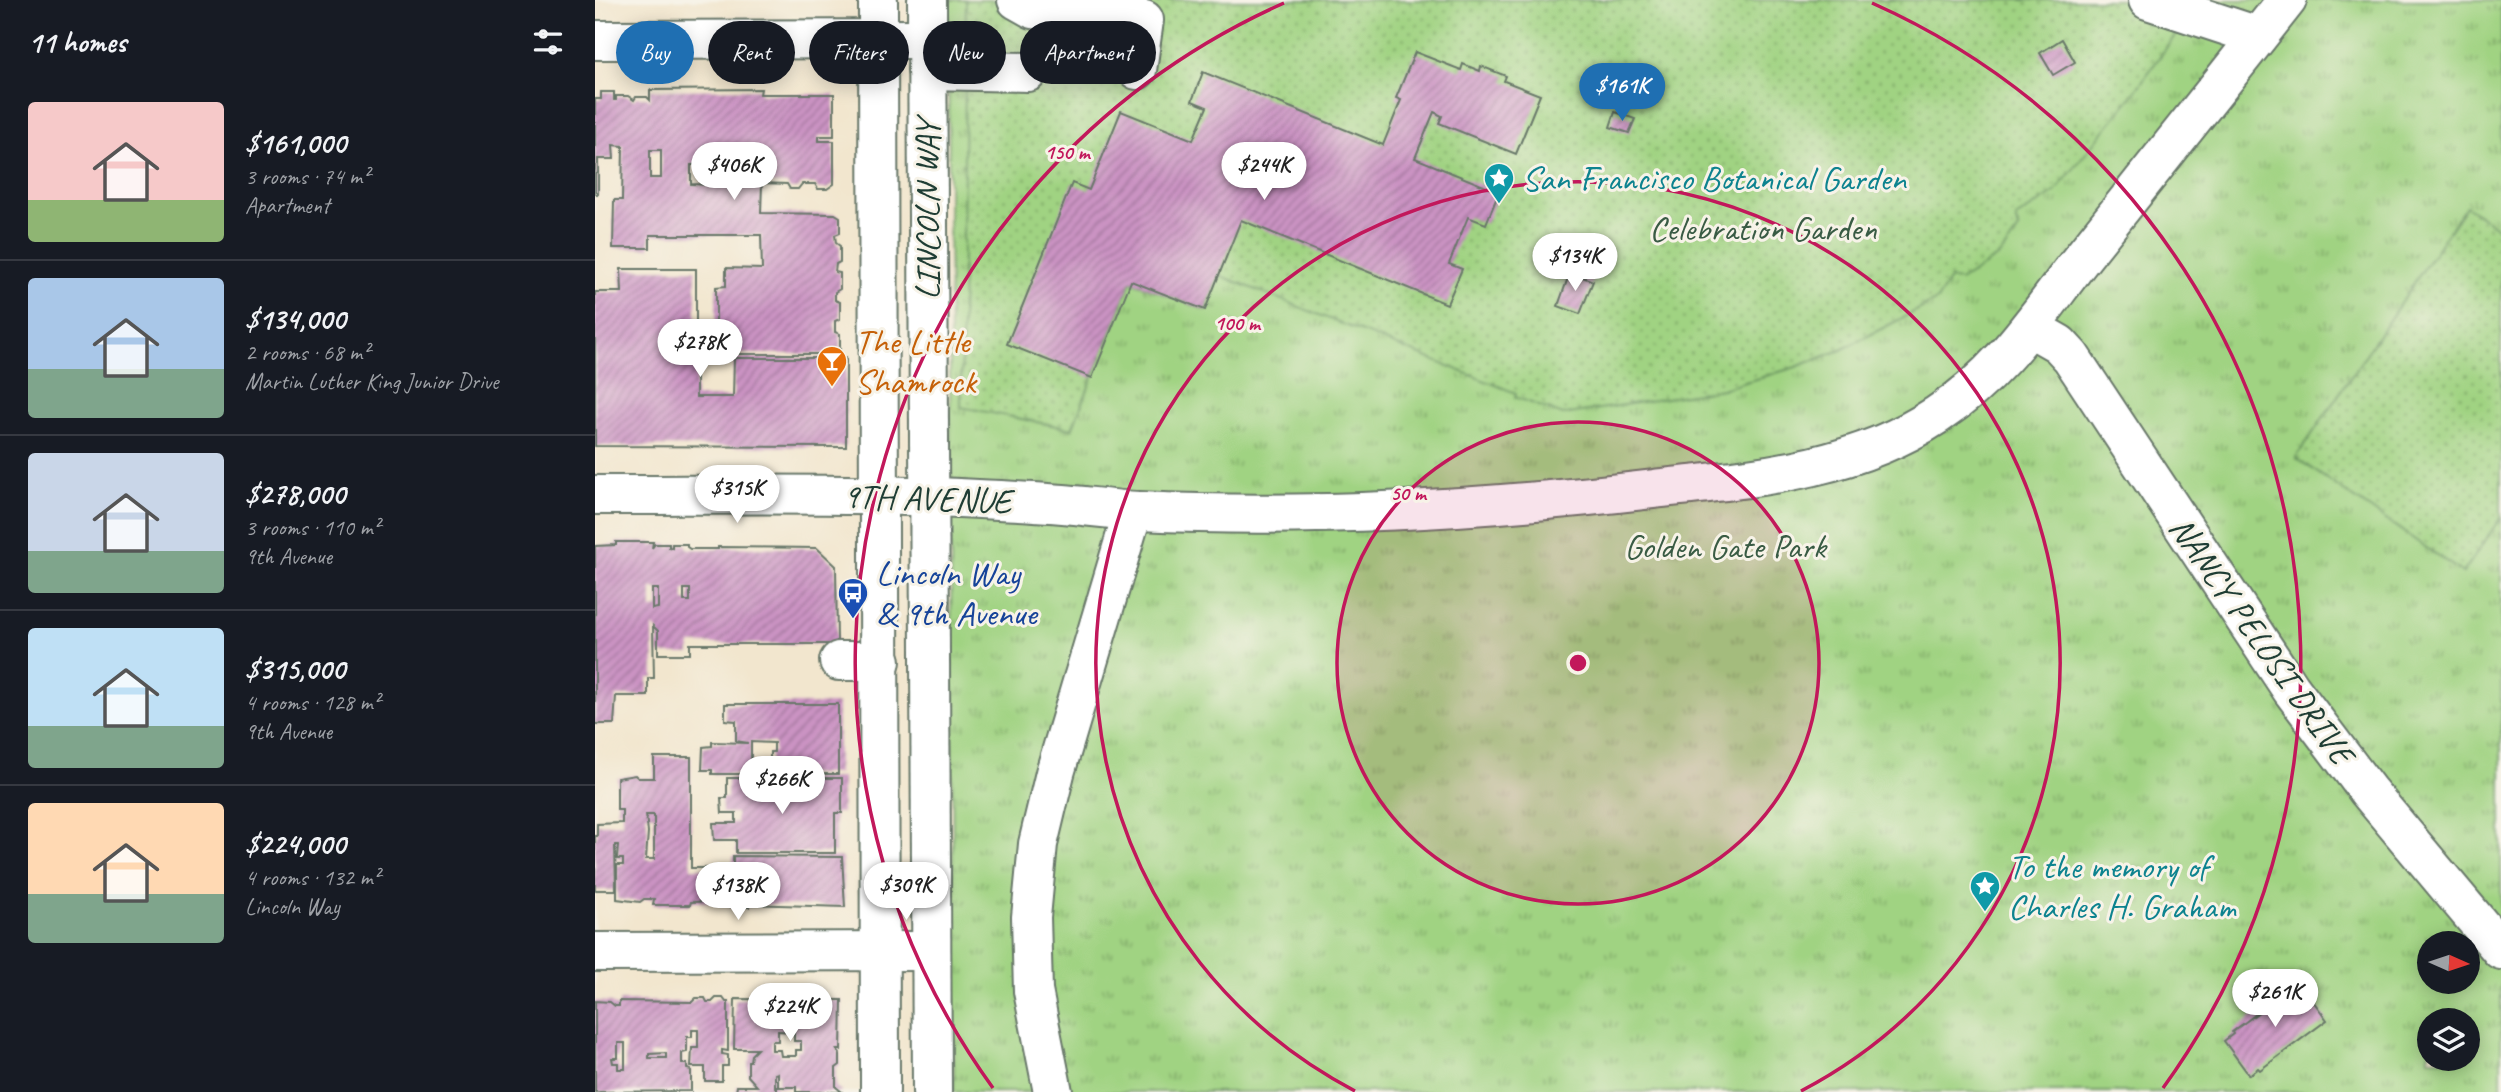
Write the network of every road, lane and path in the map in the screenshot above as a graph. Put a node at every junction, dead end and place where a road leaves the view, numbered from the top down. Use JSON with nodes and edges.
{"nodes":[{"id":1,"x":878,"y":0,"type":"edge"},
{"id":2,"x":927,"y":0,"type":"edge"},
{"id":3,"x":1017,"y":0,"type":"edge"},
{"id":4,"x":2148,"y":0,"type":"edge"},
{"id":5,"x":2287,"y":0,"type":"edge"},
{"id":6,"x":878,"y":21,"type":"edge"},
{"id":7,"x":927,"y":21,"type":"edge"},
{"id":8,"x":1143,"y":21,"type":"edge"},
{"id":9,"x":2258,"y":36,"type":"junction"},
{"id":10,"x":809,"y":39,"type":"edge"},
{"id":11,"x":595,"y":40,"type":"edge"},
{"id":12,"x":878,"y":84,"type":"edge"},
{"id":13,"x":927,"y":84,"type":"edge"},
{"id":14,"x":2031,"y":328,"type":"junction"},
{"id":15,"x":595,"y":495,"type":"edge"},
{"id":16,"x":880,"y":496,"type":"junction"},
{"id":17,"x":928,"y":497,"type":"junction"},
{"id":18,"x":1133,"y":511,"type":"junction"},
{"id":19,"x":839,"y":661,"type":"dead end"},
{"id":20,"x":881,"y":661,"type":"junction"},
{"id":21,"x":2501,"y":950,"type":"edge"},
{"id":22,"x":930,"y":951,"type":"junction"},
{"id":23,"x":881,"y":952,"type":"junction"},
{"id":24,"x":595,"y":953,"type":"edge"},
{"id":25,"x":880,"y":1092,"type":"edge"},
{"id":26,"x":932,"y":1092,"type":"edge"},
{"id":27,"x":1053,"y":1092,"type":"edge"}],
"edges":[{"from":1,"to":6,"type":"street","name":"LINCOLN WAY"},
{"from":2,"to":7,"type":"street","name":"LINCOLN WAY"},
{"from":3,"to":8,"type":"street"},
{"from":4,"to":9,"type":"street"},
{"from":5,"to":9,"type":"street","name":"9TH AVENUE"},
{"from":9,"to":14,"type":"street","name":"9TH AVENUE"},
{"from":10,"to":11,"type":"street"},
{"from":12,"to":16,"type":"street","name":"LINCOLN WAY"},
{"from":13,"to":17,"type":"street","name":"LINCOLN WAY"},
{"from":14,"to":18,"type":"street","name":"9TH AVENUE"},
{"from":14,"to":21,"type":"street","name":"NANCY PELOSI DRIVE"},
{"from":15,"to":16,"type":"street","name":"9TH AVENUE"},
{"from":16,"to":17,"type":"street","name":"9TH AVENUE"},
{"from":16,"to":20,"type":"street","name":"LINCOLN WAY"},
{"from":17,"to":18,"type":"street","name":"9TH AVENUE"},
{"from":17,"to":22,"type":"street","name":"LINCOLN WAY"},
{"from":18,"to":27,"type":"street"},
{"from":19,"to":20,"type":"street"},
{"from":20,"to":23,"type":"street","name":"LINCOLN WAY"},
{"from":22,"to":23,"type":"street"},
{"from":22,"to":26,"type":"street","name":"LINCOLN WAY"},
{"from":23,"to":24,"type":"street"},
{"from":23,"to":25,"type":"street","name":"LINCOLN WAY"}]}
